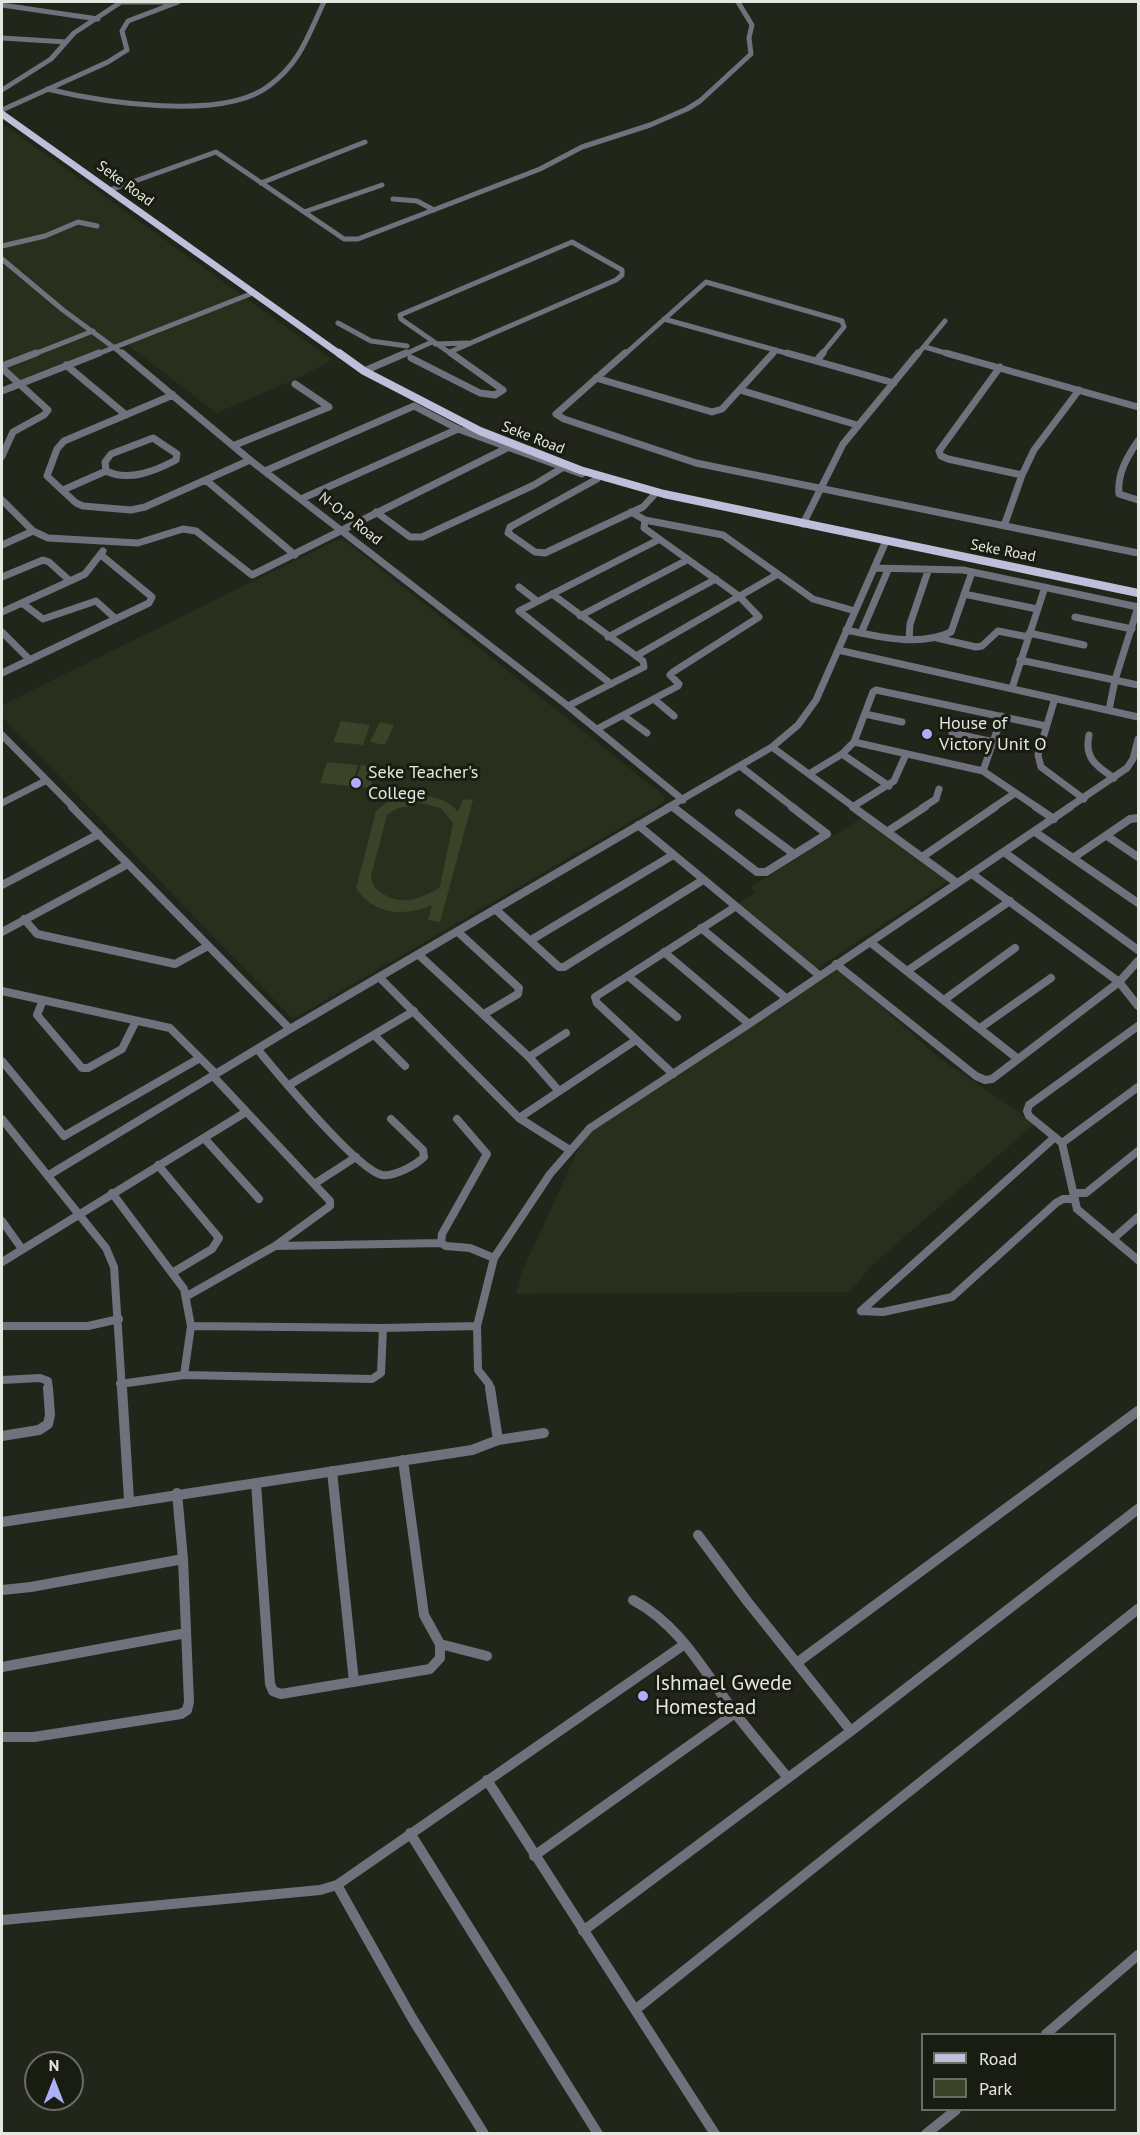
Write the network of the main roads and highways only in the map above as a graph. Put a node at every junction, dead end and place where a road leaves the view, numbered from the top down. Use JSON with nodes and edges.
{"nodes":[{"id":1,"x":2,"y":112,"type":"edge"},
{"id":2,"x":1138,"y":593,"type":"edge"}],
"edges":[{"from":1,"to":2,"type":"main road","name":"Seke Road"}]}
